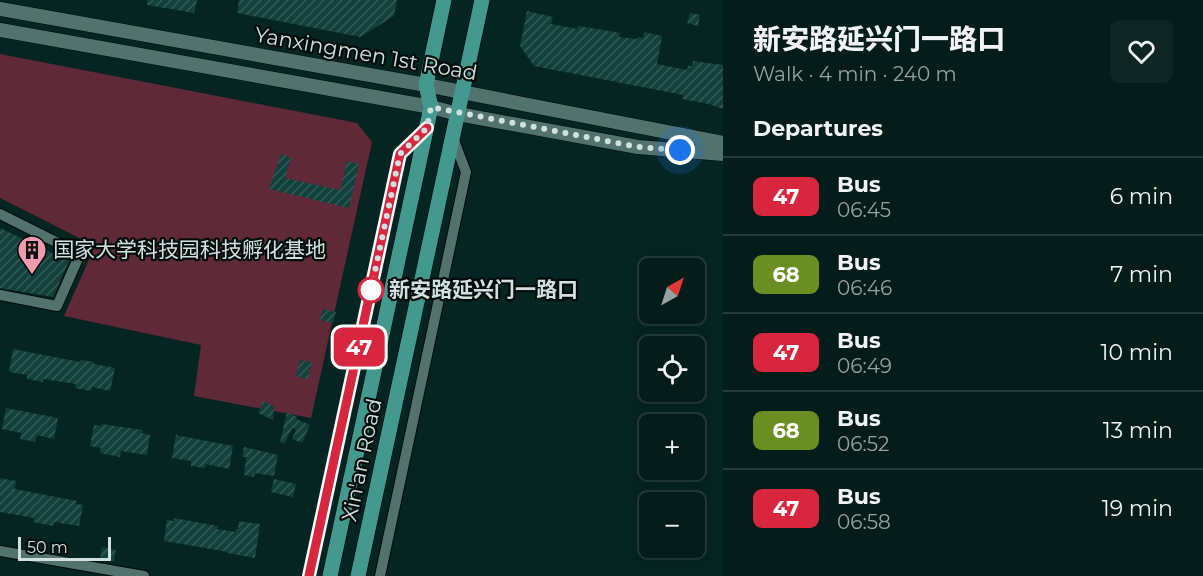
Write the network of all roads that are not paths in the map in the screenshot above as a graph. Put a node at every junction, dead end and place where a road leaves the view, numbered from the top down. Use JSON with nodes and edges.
{"nodes":[{"id":1,"x":444,"y":0,"type":"edge"},
{"id":2,"x":482,"y":0,"type":"edge"},
{"id":3,"x":0,"y":9,"type":"edge"},
{"id":4,"x":0,"y":30,"type":"edge"},
{"id":5,"x":426,"y":85,"type":"junction"},
{"id":6,"x":463,"y":92,"type":"junction"},
{"id":7,"x":431,"y":107,"type":"junction"},
{"id":8,"x":458,"y":114,"type":"junction"},
{"id":9,"x":427,"y":128,"type":"junction"},
{"id":10,"x":453,"y":138,"type":"junction"},
{"id":11,"x":723,"y":143,"type":"edge"},
{"id":12,"x":723,"y":154,"type":"edge"},
{"id":13,"x":0,"y":214,"type":"edge"},
{"id":14,"x":0,"y":295,"type":"edge"},
{"id":15,"x":0,"y":551,"type":"edge"},
{"id":16,"x":144,"y":576,"type":"edge"},
{"id":17,"x":309,"y":576,"type":"edge"},
{"id":18,"x":330,"y":576,"type":"edge"},
{"id":19,"x":358,"y":576,"type":"edge"},
{"id":20,"x":380,"y":576,"type":"edge"}],
"edges":[{"from":1,"to":5,"type":"main road","name":"Xin'an Road"},
{"from":2,"to":6,"type":"main road","name":"Xin'an Road"},
{"from":3,"to":5,"type":"street","name":"Yanxingmen 1st Road"},
{"from":4,"to":7,"type":"street","name":"Yanxingmen 1st Road"},
{"from":5,"to":6,"type":"street","name":"Yanxingmen 1st Road"},
{"from":5,"to":7,"type":"main road","name":"Xin'an Road"},
{"from":6,"to":8,"type":"main road","name":"Xin'an Road"},
{"from":6,"to":11,"type":"street","name":"Yanxingmen 1st Road"},
{"from":7,"to":8,"type":"street","name":"Yanxingmen 1st Road"},
{"from":7,"to":9,"type":"main road","name":"Xin'an Road"},
{"from":8,"to":10,"type":"main road","name":"Xin'an Road"},
{"from":8,"to":12,"type":"street","name":"Yanxingmen 1st Road"},
{"from":9,"to":17,"type":"street"},
{"from":9,"to":18,"type":"main road","name":"Xin'an Road"},
{"from":10,"to":19,"type":"main road","name":"Xin'an Road"},
{"from":10,"to":20,"type":"street"},
{"from":13,"to":14,"type":"street"},
{"from":15,"to":16,"type":"street"}]}
